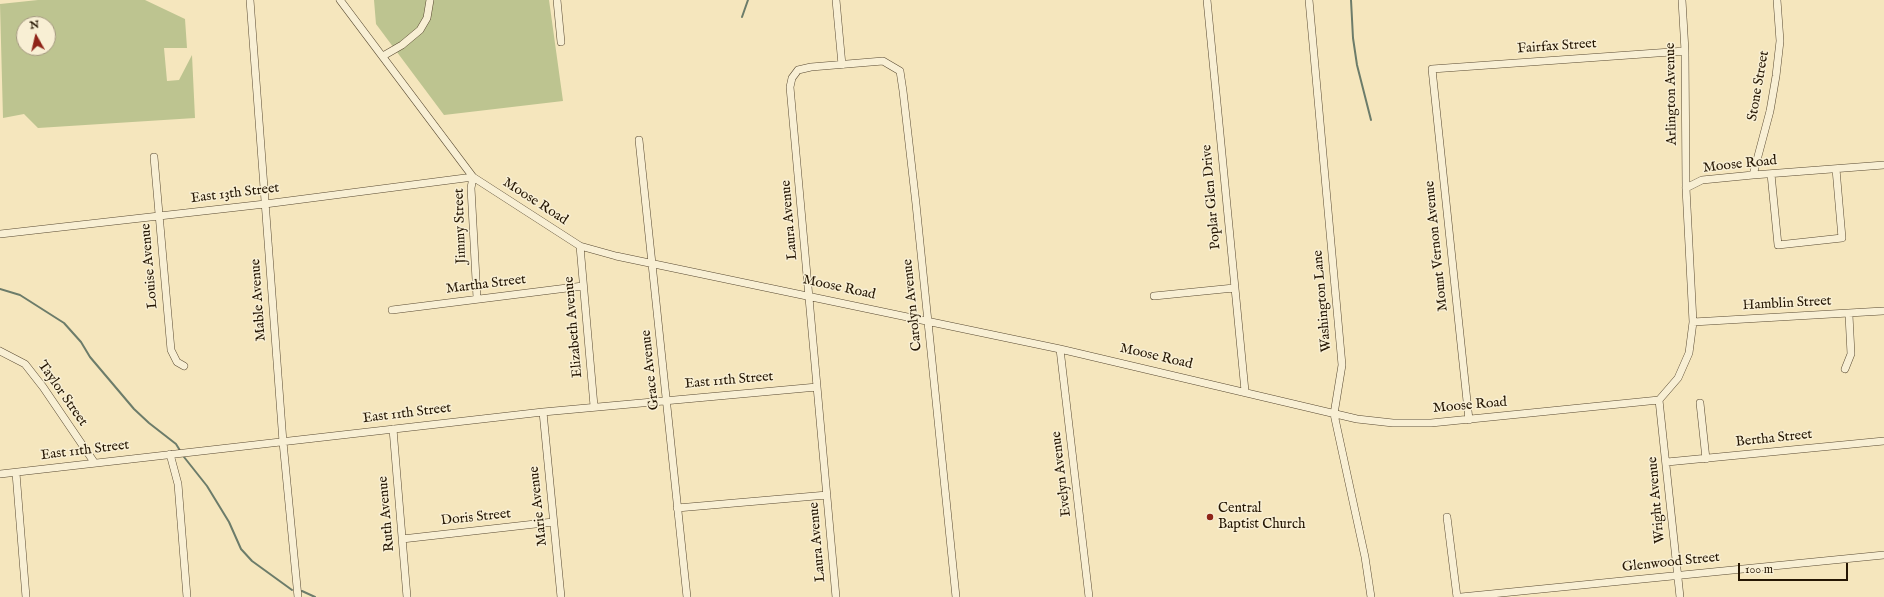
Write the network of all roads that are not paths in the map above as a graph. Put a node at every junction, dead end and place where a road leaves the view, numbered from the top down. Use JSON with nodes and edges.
{"nodes":[{"id":1,"x":250,"y":0,"type":"edge"},
{"id":2,"x":340,"y":0,"type":"edge"},
{"id":3,"x":430,"y":0,"type":"edge"},
{"id":4,"x":557,"y":0,"type":"edge"},
{"id":5,"x":836,"y":0,"type":"edge"},
{"id":6,"x":1207,"y":0,"type":"edge"},
{"id":7,"x":1309,"y":0,"type":"edge"},
{"id":8,"x":1682,"y":0,"type":"edge"},
{"id":9,"x":1777,"y":0,"type":"edge"},
{"id":10,"x":561,"y":42,"type":"dead end"},
{"id":11,"x":1685,"y":50,"type":"junction"},
{"id":12,"x":383,"y":56,"type":"junction"},
{"id":13,"x":842,"y":65,"type":"junction"},
{"id":14,"x":1432,"y":69,"type":"joint"},
{"id":15,"x":639,"y":140,"type":"dead end"},
{"id":16,"x":154,"y":157,"type":"dead end"},
{"id":17,"x":1884,"y":165,"type":"edge"},
{"id":18,"x":1836,"y":169,"type":"junction"},
{"id":19,"x":1771,"y":174,"type":"junction"},
{"id":20,"x":1753,"y":175,"type":"junction"},
{"id":21,"x":473,"y":177,"type":"junction"},
{"id":22,"x":1686,"y":188,"type":"junction"},
{"id":23,"x":265,"y":204,"type":"junction"},
{"id":24,"x":158,"y":216,"type":"junction"},
{"id":25,"x":0,"y":234,"type":"edge"},
{"id":26,"x":580,"y":246,"type":"junction"},
{"id":27,"x":652,"y":263,"type":"junction"},
{"id":28,"x":583,"y":286,"type":"junction"},
{"id":29,"x":1234,"y":288,"type":"junction"},
{"id":30,"x":810,"y":295,"type":"junction"},
{"id":31,"x":1154,"y":296,"type":"dead end"},
{"id":32,"x":477,"y":298,"type":"junction"},
{"id":33,"x":392,"y":310,"type":"dead end"},
{"id":34,"x":1883,"y":312,"type":"dead end"},
{"id":35,"x":1849,"y":314,"type":"junction"},
{"id":36,"x":928,"y":320,"type":"junction"},
{"id":37,"x":1693,"y":322,"type":"junction"},
{"id":38,"x":1060,"y":348,"type":"junction"},
{"id":39,"x":0,"y":351,"type":"edge"},
{"id":40,"x":184,"y":366,"type":"dead end"},
{"id":41,"x":1845,"y":369,"type":"dead end"},
{"id":42,"x":817,"y":387,"type":"junction"},
{"id":43,"x":1245,"y":391,"type":"junction"},
{"id":44,"x":667,"y":400,"type":"junction"},
{"id":45,"x":1659,"y":400,"type":"junction"},
{"id":46,"x":1700,"y":403,"type":"dead end"},
{"id":47,"x":594,"y":406,"type":"junction"},
{"id":48,"x":543,"y":412,"type":"junction"},
{"id":49,"x":1334,"y":414,"type":"junction"},
{"id":50,"x":1468,"y":420,"type":"junction"},
{"id":51,"x":393,"y":429,"type":"junction"},
{"id":52,"x":1884,"y":441,"type":"edge"},
{"id":53,"x":283,"y":442,"type":"junction"},
{"id":54,"x":173,"y":453,"type":"junction"},
{"id":55,"x":1706,"y":458,"type":"junction"},
{"id":56,"x":94,"y":462,"type":"junction"},
{"id":57,"x":1667,"y":462,"type":"junction"},
{"id":58,"x":16,"y":473,"type":"junction"},
{"id":59,"x":0,"y":474,"type":"edge"},
{"id":60,"x":828,"y":495,"type":"junction"},
{"id":61,"x":677,"y":508,"type":"junction"},
{"id":62,"x":1447,"y":517,"type":"dead end"},
{"id":63,"x":553,"y":522,"type":"junction"},
{"id":64,"x":402,"y":539,"type":"junction"},
{"id":65,"x":1884,"y":556,"type":"edge"},
{"id":66,"x":1678,"y":575,"type":"junction"},
{"id":67,"x":26,"y":597,"type":"edge"},
{"id":68,"x":187,"y":597,"type":"edge"},
{"id":69,"x":298,"y":597,"type":"edge"},
{"id":70,"x":407,"y":597,"type":"edge"},
{"id":71,"x":561,"y":597,"type":"edge"},
{"id":72,"x":687,"y":597,"type":"edge"},
{"id":73,"x":836,"y":597,"type":"edge"},
{"id":74,"x":956,"y":597,"type":"edge"},
{"id":75,"x":1089,"y":597,"type":"edge"},
{"id":76,"x":1371,"y":597,"type":"edge"},
{"id":77,"x":1457,"y":597,"type":"edge"},
{"id":78,"x":1461,"y":597,"type":"edge"},
{"id":79,"x":1680,"y":597,"type":"edge"}],
"edges":[{"from":1,"to":23,"type":"street","name":"Mable Avenue"},
{"from":2,"to":12,"type":"street","name":"Moose Road"},
{"from":3,"to":12,"type":"street"},
{"from":4,"to":10,"type":"street"},
{"from":5,"to":13,"type":"street"},
{"from":6,"to":29,"type":"street","name":"Poplar Glen Drive"},
{"from":7,"to":49,"type":"street","name":"Washington Lane"},
{"from":8,"to":11,"type":"street","name":"Arlington Avenue"},
{"from":9,"to":20,"type":"street","name":"Stone Street"},
{"from":11,"to":14,"type":"street","name":"Fairfax Street"},
{"from":11,"to":22,"type":"street","name":"Arlington Avenue"},
{"from":12,"to":21,"type":"street","name":"Moose Road"},
{"from":13,"to":30,"type":"street","name":"Laura Avenue"},
{"from":13,"to":36,"type":"street","name":"Carolyn Avenue"},
{"from":14,"to":50,"type":"street","name":"Mount Vernon Avenue"},
{"from":15,"to":27,"type":"street","name":"Grace Avenue"},
{"from":16,"to":24,"type":"street","name":"Louise Avenue"},
{"from":17,"to":18,"type":"street","name":"Moose Road"},
{"from":18,"to":19,"type":"street","name":"Moose Road"},
{"from":18,"to":19,"type":"street"},
{"from":19,"to":20,"type":"street","name":"Moose Road"},
{"from":20,"to":22,"type":"street","name":"Moose Road"},
{"from":21,"to":23,"type":"street","name":"East 13th Street"},
{"from":21,"to":26,"type":"street","name":"Moose Road"},
{"from":21,"to":32,"type":"street","name":"Jimmy Street"},
{"from":22,"to":37,"type":"street","name":"Moose Road"},
{"from":23,"to":24,"type":"street","name":"East 13th Street"},
{"from":23,"to":53,"type":"street","name":"Mable Avenue"},
{"from":24,"to":25,"type":"street","name":"East 13th Street"},
{"from":24,"to":40,"type":"street","name":"Louise Avenue"},
{"from":26,"to":27,"type":"street","name":"Moose Road"},
{"from":26,"to":28,"type":"street","name":"Elizabeth Avenue"},
{"from":27,"to":30,"type":"street","name":"Moose Road"},
{"from":27,"to":44,"type":"street","name":"Grace Avenue"},
{"from":28,"to":32,"type":"street","name":"Martha Street"},
{"from":28,"to":47,"type":"street","name":"Elizabeth Avenue"},
{"from":29,"to":31,"type":"street"},
{"from":29,"to":43,"type":"street","name":"Poplar Glen Drive"},
{"from":30,"to":36,"type":"street","name":"Moose Road"},
{"from":30,"to":42,"type":"street","name":"Laura Avenue"},
{"from":32,"to":33,"type":"street","name":"Martha Street"},
{"from":34,"to":35,"type":"street","name":"Hamblin Street"},
{"from":35,"to":37,"type":"street","name":"Hamblin Street"},
{"from":35,"to":41,"type":"street"},
{"from":36,"to":38,"type":"street","name":"Moose Road"},
{"from":36,"to":74,"type":"street","name":"Carolyn Avenue"},
{"from":37,"to":45,"type":"street","name":"Moose Road"},
{"from":38,"to":43,"type":"street","name":"Moose Road"},
{"from":38,"to":75,"type":"street","name":"Evelyn Avenue"},
{"from":39,"to":56,"type":"street","name":"Taylor Street"},
{"from":42,"to":44,"type":"street","name":"East 11th Street"},
{"from":42,"to":60,"type":"street","name":"Laura Avenue"},
{"from":43,"to":49,"type":"street","name":"Moose Road"},
{"from":44,"to":47,"type":"street","name":"East 11th Street"},
{"from":44,"to":61,"type":"street","name":"Grace Avenue"},
{"from":45,"to":50,"type":"street","name":"Moose Road"},
{"from":45,"to":57,"type":"street","name":"Wright Avenue"},
{"from":46,"to":55,"type":"street"},
{"from":47,"to":48,"type":"street","name":"East 11th Street"},
{"from":48,"to":51,"type":"street","name":"East 11th Street"},
{"from":48,"to":63,"type":"street","name":"Marie Avenue"},
{"from":49,"to":50,"type":"street","name":"Moose Road"},
{"from":49,"to":76,"type":"street","name":"Washington Lane"},
{"from":51,"to":53,"type":"street","name":"East 11th Street"},
{"from":51,"to":64,"type":"street","name":"Ruth Avenue"},
{"from":52,"to":55,"type":"street","name":"Bertha Street"},
{"from":53,"to":54,"type":"street","name":"East 11th Street"},
{"from":53,"to":69,"type":"street","name":"Mable Avenue"},
{"from":54,"to":56,"type":"street","name":"East 11th Street"},
{"from":54,"to":68,"type":"street"},
{"from":55,"to":57,"type":"street","name":"Bertha Street"},
{"from":56,"to":58,"type":"street","name":"East 11th Street"},
{"from":57,"to":66,"type":"street","name":"Wright Avenue"},
{"from":58,"to":59,"type":"street","name":"East 11th Street"},
{"from":58,"to":67,"type":"street"},
{"from":60,"to":61,"type":"street"},
{"from":60,"to":73,"type":"street","name":"Laura Avenue"},
{"from":61,"to":72,"type":"street","name":"Grace Avenue"},
{"from":62,"to":77,"type":"street"},
{"from":63,"to":64,"type":"street","name":"Doris Street"},
{"from":63,"to":71,"type":"street","name":"Marie Avenue"},
{"from":64,"to":70,"type":"street","name":"Ruth Avenue"},
{"from":65,"to":66,"type":"street","name":"Glenwood Street"},
{"from":66,"to":78,"type":"street","name":"Glenwood Street"},
{"from":66,"to":79,"type":"street","name":"Wright Avenue"}]}
